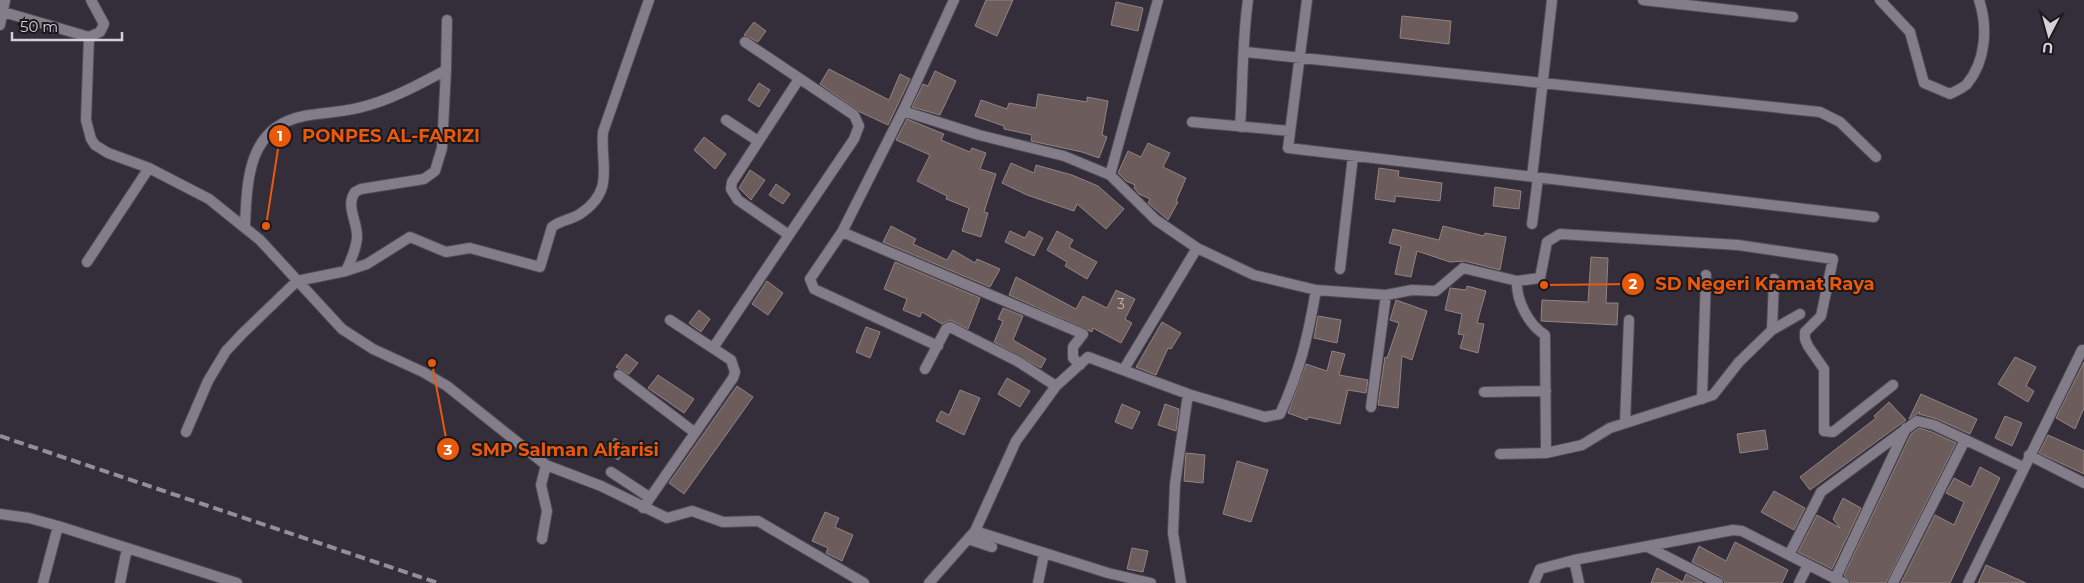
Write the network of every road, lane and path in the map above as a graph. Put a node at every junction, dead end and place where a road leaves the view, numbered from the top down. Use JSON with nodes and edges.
{"nodes":[{"id":1,"x":6,"y":0,"type":"edge"},
{"id":2,"x":91,"y":0,"type":"edge"},
{"id":3,"x":649,"y":0,"type":"edge"},
{"id":4,"x":954,"y":0,"type":"edge"},
{"id":5,"x":1158,"y":0,"type":"edge"},
{"id":6,"x":1248,"y":0,"type":"edge"},
{"id":7,"x":1307,"y":0,"type":"edge"},
{"id":8,"x":1552,"y":0,"type":"edge"},
{"id":9,"x":1643,"y":0,"type":"edge"},
{"id":10,"x":1880,"y":0,"type":"edge"},
{"id":11,"x":1978,"y":0,"type":"edge"},
{"id":12,"x":1,"y":11,"type":"edge"},
{"id":13,"x":1792,"y":17,"type":"dead end"},
{"id":14,"x":447,"y":20,"type":"dead end"},
{"id":15,"x":0,"y":25,"type":"edge"},
{"id":16,"x":89,"y":37,"type":"junction"},
{"id":17,"x":745,"y":42,"type":"dead end"},
{"id":18,"x":1245,"y":52,"type":"junction"},
{"id":19,"x":1300,"y":58,"type":"junction"},
{"id":20,"x":446,"y":70,"type":"junction"},
{"id":21,"x":799,"y":79,"type":"junction"},
{"id":22,"x":1542,"y":84,"type":"junction"},
{"id":23,"x":903,"y":111,"type":"junction"},
{"id":24,"x":726,"y":120,"type":"dead end"},
{"id":25,"x":1192,"y":122,"type":"dead end"},
{"id":26,"x":1240,"y":127,"type":"junction"},
{"id":27,"x":1290,"y":131,"type":"junction"},
{"id":28,"x":758,"y":141,"type":"junction"},
{"id":29,"x":1353,"y":156,"type":"junction"},
{"id":30,"x":1876,"y":157,"type":"dead end"},
{"id":31,"x":149,"y":168,"type":"junction"},
{"id":32,"x":1110,"y":175,"type":"junction"},
{"id":33,"x":1535,"y":177,"type":"junction"},
{"id":34,"x":1874,"y":217,"type":"dead end"},
{"id":35,"x":1532,"y":224,"type":"dead end"},
{"id":36,"x":245,"y":226,"type":"junction"},
{"id":37,"x":842,"y":232,"type":"junction"},
{"id":38,"x":789,"y":234,"type":"junction"},
{"id":39,"x":1197,"y":248,"type":"junction"},
{"id":40,"x":87,"y":262,"type":"dead end"},
{"id":41,"x":1340,"y":269,"type":"dead end"},
{"id":42,"x":346,"y":271,"type":"junction"},
{"id":43,"x":1706,"y":275,"type":"dead end"},
{"id":44,"x":1774,"y":279,"type":"dead end"},
{"id":45,"x":297,"y":281,"type":"junction"},
{"id":46,"x":1517,"y":281,"type":"junction"},
{"id":47,"x":1316,"y":290,"type":"junction"},
{"id":48,"x":1386,"y":295,"type":"junction"},
{"id":49,"x":1800,"y":314,"type":"dead end"},
{"id":50,"x":670,"y":320,"type":"dead end"},
{"id":51,"x":1629,"y":320,"type":"dead end"},
{"id":52,"x":1772,"y":330,"type":"junction"},
{"id":53,"x":938,"y":346,"type":"junction"},
{"id":54,"x":713,"y":348,"type":"junction"},
{"id":55,"x":2084,"y":350,"type":"edge"},
{"id":56,"x":1080,"y":364,"type":"junction"},
{"id":57,"x":925,"y":369,"type":"dead end"},
{"id":58,"x":1124,"y":369,"type":"junction"},
{"id":59,"x":619,"y":375,"type":"dead end"},
{"id":60,"x":1893,"y":385,"type":"dead end"},
{"id":61,"x":1056,"y":386,"type":"junction"},
{"id":62,"x":1546,"y":391,"type":"junction"},
{"id":63,"x":1484,"y":392,"type":"dead end"},
{"id":64,"x":1188,"y":394,"type":"junction"},
{"id":65,"x":1702,"y":399,"type":"junction"},
{"id":66,"x":1371,"y":407,"type":"dead end"},
{"id":67,"x":1625,"y":424,"type":"junction"},
{"id":68,"x":1907,"y":427,"type":"junction"},
{"id":69,"x":186,"y":432,"type":"dead end"},
{"id":70,"x":694,"y":432,"type":"junction"},
{"id":71,"x":1965,"y":440,"type":"junction"},
{"id":72,"x":1546,"y":453,"type":"junction"},
{"id":73,"x":1500,"y":454,"type":"dead end"},
{"id":74,"x":2029,"y":455,"type":"junction"},
{"id":75,"x":546,"y":465,"type":"junction"},
{"id":76,"x":2023,"y":467,"type":"junction"},
{"id":77,"x":611,"y":472,"type":"dead end"},
{"id":78,"x":2084,"y":483,"type":"edge"},
{"id":79,"x":649,"y":497,"type":"junction"},
{"id":80,"x":643,"y":508,"type":"junction"},
{"id":81,"x":0,"y":514,"type":"edge"},
{"id":82,"x":58,"y":526,"type":"junction"},
{"id":83,"x":971,"y":535,"type":"junction"},
{"id":84,"x":542,"y":539,"type":"dead end"},
{"id":85,"x":992,"y":547,"type":"dead end"},
{"id":86,"x":1648,"y":547,"type":"junction"},
{"id":87,"x":127,"y":548,"type":"junction"},
{"id":88,"x":1044,"y":554,"type":"junction"},
{"id":89,"x":1789,"y":555,"type":"junction"},
{"id":90,"x":1574,"y":560,"type":"junction"},
{"id":91,"x":1808,"y":565,"type":"junction"},
{"id":92,"x":200,"y":572,"type":"junction"},
{"id":93,"x":1839,"y":581,"type":"edge"},
{"id":94,"x":43,"y":583,"type":"edge"},
{"id":95,"x":120,"y":583,"type":"edge"},
{"id":96,"x":197,"y":583,"type":"edge"},
{"id":97,"x":237,"y":583,"type":"edge"},
{"id":98,"x":864,"y":583,"type":"edge"},
{"id":99,"x":929,"y":583,"type":"edge"},
{"id":100,"x":1038,"y":583,"type":"edge"},
{"id":101,"x":1151,"y":583,"type":"edge"},
{"id":102,"x":1181,"y":583,"type":"edge"},
{"id":103,"x":1534,"y":583,"type":"edge"},
{"id":104,"x":1579,"y":583,"type":"edge"},
{"id":105,"x":1718,"y":583,"type":"edge"},
{"id":106,"x":1799,"y":583,"type":"edge"},
{"id":107,"x":1893,"y":583,"type":"edge"},
{"id":108,"x":1968,"y":583,"type":"edge"}],
"edges":[{"from":1,"to":12,"type":"street"},
{"from":2,"to":16,"type":"street"},
{"from":3,"to":42,"type":"street"},
{"from":4,"to":23,"type":"street"},
{"from":5,"to":32,"type":"street"},
{"from":6,"to":18,"type":"street"},
{"from":7,"to":19,"type":"street"},
{"from":8,"to":22,"type":"street"},
{"from":9,"to":13,"type":"street"},
{"from":10,"to":11,"type":"street"},
{"from":12,"to":15,"type":"street"},
{"from":12,"to":16,"type":"street"},
{"from":14,"to":20,"type":"street"},
{"from":16,"to":31,"type":"street"},
{"from":17,"to":21,"type":"street"},
{"from":18,"to":19,"type":"street"},
{"from":18,"to":26,"type":"street"},
{"from":19,"to":22,"type":"street"},
{"from":19,"to":27,"type":"street"},
{"from":20,"to":36,"type":"street"},
{"from":20,"to":42,"type":"street"},
{"from":21,"to":28,"type":"street"},
{"from":21,"to":38,"type":"street"},
{"from":22,"to":30,"type":"street"},
{"from":22,"to":33,"type":"street"},
{"from":23,"to":32,"type":"street"},
{"from":23,"to":37,"type":"street"},
{"from":24,"to":28,"type":"street"},
{"from":25,"to":26,"type":"street"},
{"from":26,"to":27,"type":"street"},
{"from":27,"to":29,"type":"street"},
{"from":28,"to":38,"type":"street"},
{"from":29,"to":33,"type":"street"},
{"from":29,"to":41,"type":"street"},
{"from":31,"to":36,"type":"street"},
{"from":31,"to":40,"type":"street"},
{"from":32,"to":39,"type":"street"},
{"from":33,"to":34,"type":"street"},
{"from":33,"to":35,"type":"street"},
{"from":36,"to":45,"type":"street"},
{"from":37,"to":53,"type":"street"},
{"from":37,"to":56,"type":"street"},
{"from":38,"to":54,"type":"street"},
{"from":39,"to":47,"type":"street"},
{"from":39,"to":58,"type":"street"},
{"from":42,"to":45,"type":"street"},
{"from":43,"to":65,"type":"street"},
{"from":44,"to":52,"type":"street"},
{"from":45,"to":69,"type":"street"},
{"from":45,"to":75,"type":"street"},
{"from":46,"to":48,"type":"street"},
{"from":46,"to":60,"type":"street"},
{"from":46,"to":62,"type":"street"},
{"from":47,"to":48,"type":"street"},
{"from":47,"to":64,"type":"street"},
{"from":48,"to":66,"type":"street"},
{"from":49,"to":52,"type":"street"},
{"from":50,"to":54,"type":"street"},
{"from":51,"to":67,"type":"street"},
{"from":52,"to":65,"type":"street"},
{"from":53,"to":57,"type":"street"},
{"from":53,"to":61,"type":"street"},
{"from":54,"to":70,"type":"street"},
{"from":55,"to":74,"type":"street"},
{"from":56,"to":58,"type":"street"},
{"from":56,"to":61,"type":"street"},
{"from":58,"to":64,"type":"street"},
{"from":59,"to":70,"type":"street"},
{"from":61,"to":83,"type":"street"},
{"from":62,"to":63,"type":"street"},
{"from":62,"to":72,"type":"street"},
{"from":64,"to":102,"type":"street"},
{"from":65,"to":67,"type":"street"},
{"from":67,"to":72,"type":"street"},
{"from":68,"to":71,"type":"street"},
{"from":68,"to":89,"type":"street"},
{"from":68,"to":93,"type":"street"},
{"from":70,"to":79,"type":"street"},
{"from":71,"to":76,"type":"street"},
{"from":71,"to":107,"type":"street"},
{"from":72,"to":73,"type":"street"},
{"from":74,"to":76,"type":"street"},
{"from":74,"to":78,"type":"street"},
{"from":75,"to":80,"type":"street"},
{"from":75,"to":84,"type":"street"},
{"from":76,"to":108,"type":"street"},
{"from":77,"to":79,"type":"street"},
{"from":79,"to":80,"type":"street"},
{"from":80,"to":98,"type":"street"},
{"from":81,"to":82,"type":"street"},
{"from":82,"to":87,"type":"street"},
{"from":82,"to":94,"type":"street"},
{"from":83,"to":85,"type":"street"},
{"from":83,"to":88,"type":"street"},
{"from":83,"to":99,"type":"street"},
{"from":86,"to":89,"type":"street"},
{"from":86,"to":90,"type":"street"},
{"from":86,"to":105,"type":"street"},
{"from":87,"to":92,"type":"street"},
{"from":87,"to":95,"type":"street"},
{"from":88,"to":100,"type":"street"},
{"from":88,"to":101,"type":"street"},
{"from":89,"to":91,"type":"street"},
{"from":90,"to":103,"type":"street"},
{"from":90,"to":104,"type":"street"},
{"from":91,"to":93,"type":"street"},
{"from":91,"to":106,"type":"street"},
{"from":92,"to":96,"type":"street"},
{"from":92,"to":97,"type":"street"}]}
